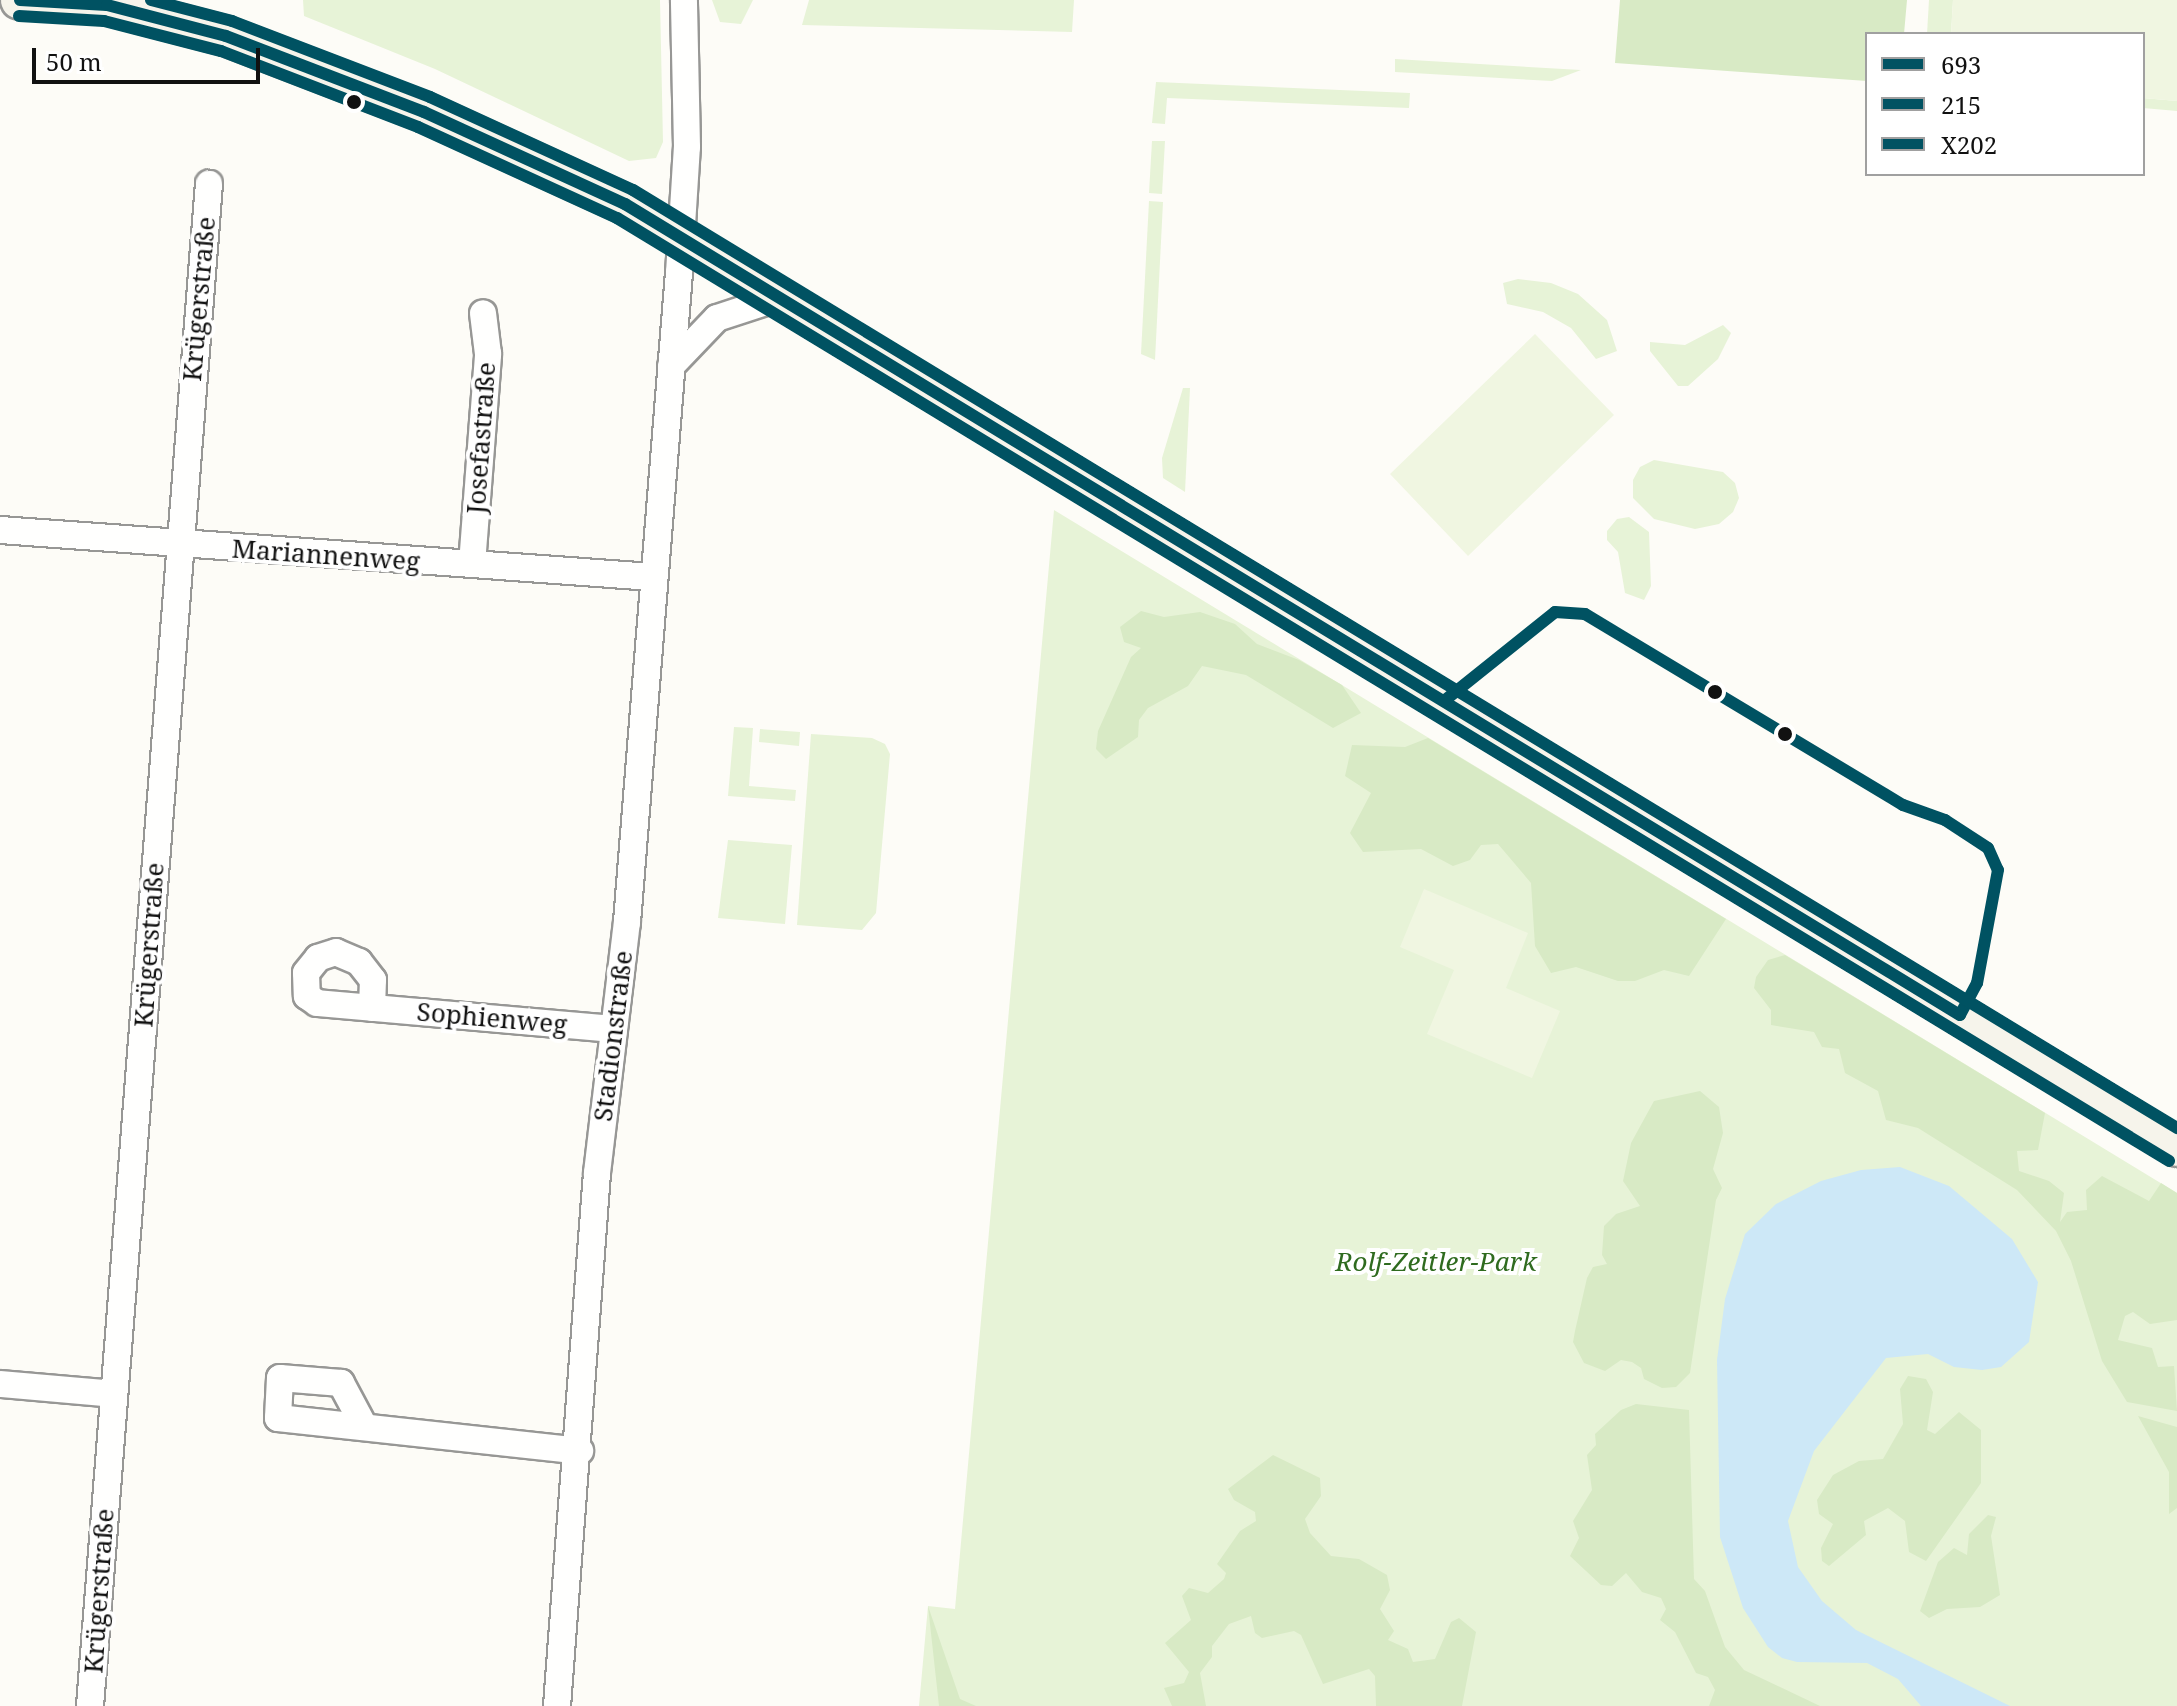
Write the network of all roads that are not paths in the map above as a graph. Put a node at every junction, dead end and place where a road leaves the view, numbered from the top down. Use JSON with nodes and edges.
{"nodes":[{"id":1,"x":20,"y":0,"type":"edge"},
{"id":2,"x":684,"y":0,"type":"edge"},
{"id":3,"x":209,"y":184,"type":"dead end"},
{"id":4,"x":681,"y":237,"type":"junction"},
{"id":5,"x":781,"y":297,"type":"junction"},
{"id":6,"x":483,"y":313,"type":"dead end"},
{"id":7,"x":671,"y":366,"type":"junction"},
{"id":8,"x":0,"y":530,"type":"edge"},
{"id":9,"x":180,"y":545,"type":"junction"},
{"id":10,"x":472,"y":564,"type":"junction"},
{"id":11,"x":652,"y":577,"type":"junction"},
{"id":12,"x":372,"y":1008,"type":"dead end"},
{"id":13,"x":612,"y":1029,"type":"junction"},
{"id":14,"x":2177,"y":1147,"type":"edge"},
{"id":15,"x":0,"y":1384,"type":"edge"},
{"id":16,"x":114,"y":1394,"type":"junction"},
{"id":17,"x":364,"y":1426,"type":"dead end"},
{"id":18,"x":580,"y":1451,"type":"junction"},
{"id":19,"x":90,"y":1706,"type":"edge"},
{"id":20,"x":557,"y":1706,"type":"edge"}],
"edges":[{"from":1,"to":4,"type":"main road"},
{"from":2,"to":4,"type":"street","name":"Stadionstraße"},
{"from":3,"to":9,"type":"street","name":"Krügerstraße"},
{"from":4,"to":5,"type":"main road"},
{"from":4,"to":7,"type":"street","name":"Stadionstraße"},
{"from":5,"to":7,"type":"street"},
{"from":5,"to":14,"type":"main road"},
{"from":6,"to":10,"type":"street","name":"Josefastraße"},
{"from":7,"to":11,"type":"street","name":"Stadionstraße"},
{"from":8,"to":9,"type":"street","name":"Mariannenweg"},
{"from":9,"to":10,"type":"street","name":"Mariannenweg"},
{"from":9,"to":16,"type":"street","name":"Krügerstraße"},
{"from":10,"to":11,"type":"street","name":"Mariannenweg"},
{"from":11,"to":13,"type":"street","name":"Stadionstraße"},
{"from":12,"to":13,"type":"street","name":"Sophienweg"},
{"from":13,"to":18,"type":"street","name":"Stadionstraße"},
{"from":15,"to":16,"type":"street"},
{"from":16,"to":19,"type":"street","name":"Krügerstraße"},
{"from":17,"to":18,"type":"street"},
{"from":18,"to":20,"type":"street","name":"Stadionstraße"}]}
